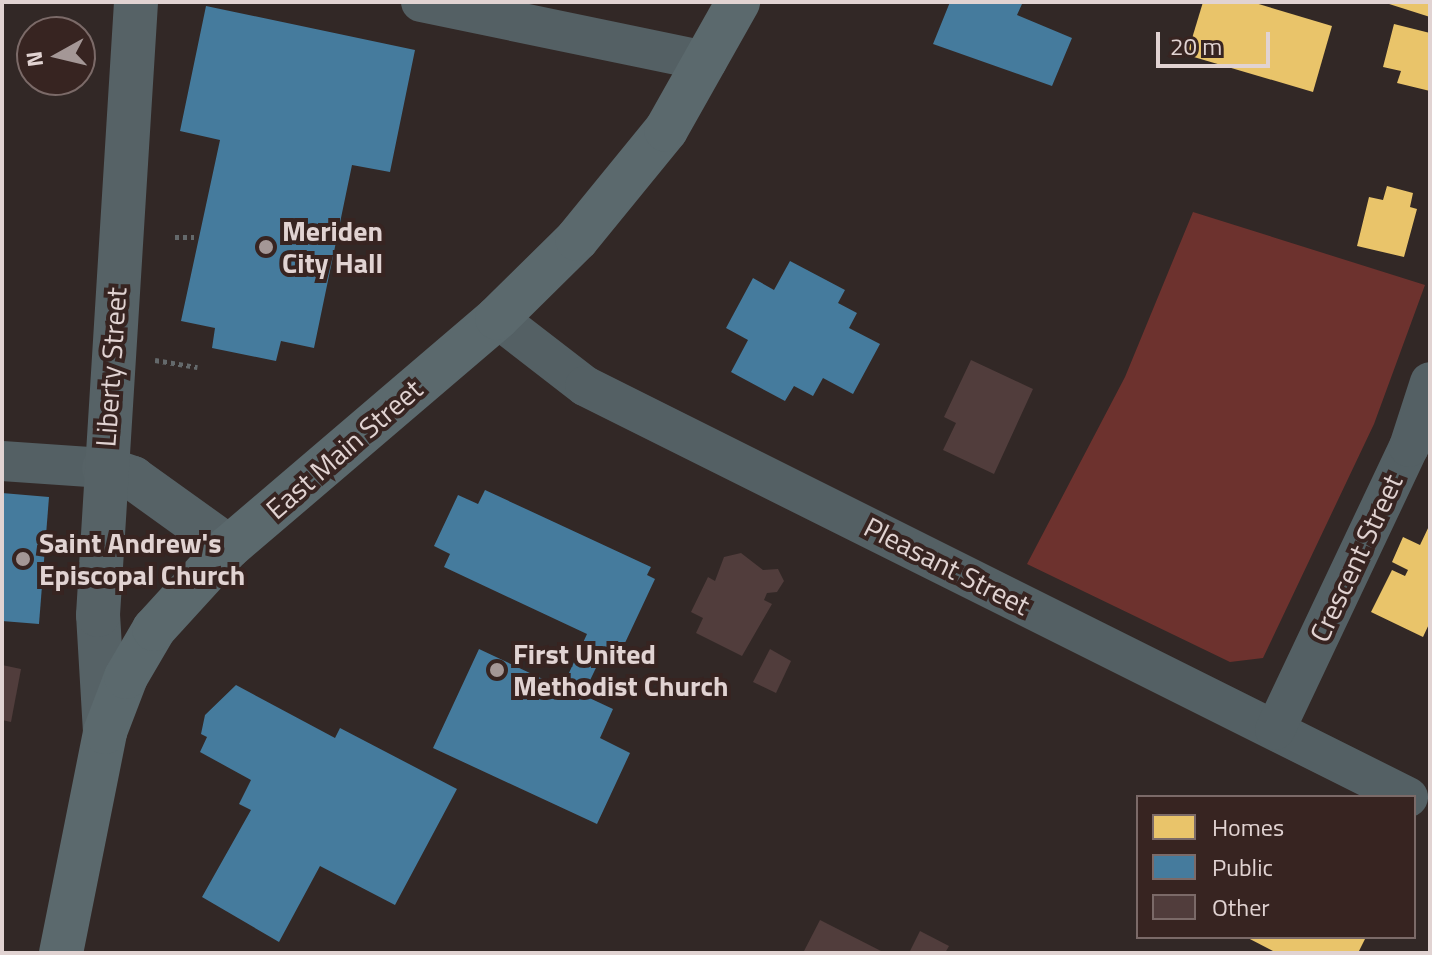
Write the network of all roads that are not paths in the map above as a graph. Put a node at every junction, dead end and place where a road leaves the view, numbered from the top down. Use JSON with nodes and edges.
{"nodes":[{"id":1,"x":136,"y":2,"type":"edge"},
{"id":2,"x":421,"y":2,"type":"edge"},
{"id":3,"x":738,"y":2,"type":"edge"},
{"id":4,"x":707,"y":61,"type":"junction"},
{"id":5,"x":497,"y":318,"type":"junction"},
{"id":6,"x":1430,"y":382,"type":"edge"},
{"id":7,"x":2,"y":461,"type":"edge"},
{"id":8,"x":104,"y":468,"type":"junction"},
{"id":9,"x":229,"y":547,"type":"junction"},
{"id":10,"x":1275,"y":730,"type":"junction"},
{"id":11,"x":105,"y":732,"type":"junction"},
{"id":12,"x":1404,"y":795,"type":"edge"},
{"id":13,"x":61,"y":953,"type":"edge"}],
"edges":[{"from":1,"to":8,"type":"main road","name":"Liberty Street"},
{"from":2,"to":4,"type":"street"},
{"from":3,"to":4,"type":"main road","name":"East Main Street"},
{"from":4,"to":5,"type":"main road","name":"East Main Street"},
{"from":5,"to":9,"type":"main road","name":"East Main Street"},
{"from":5,"to":10,"type":"street","name":"Pleasant Street"},
{"from":6,"to":10,"type":"street","name":"Crescent Street"},
{"from":7,"to":8,"type":"street"},
{"from":8,"to":9,"type":"main road"},
{"from":8,"to":11,"type":"main road","name":"Liberty Street"},
{"from":9,"to":11,"type":"main road","name":"East Main Street"},
{"from":10,"to":12,"type":"street","name":"Pleasant Street"},
{"from":11,"to":13,"type":"main road","name":"East Main Street"}]}
